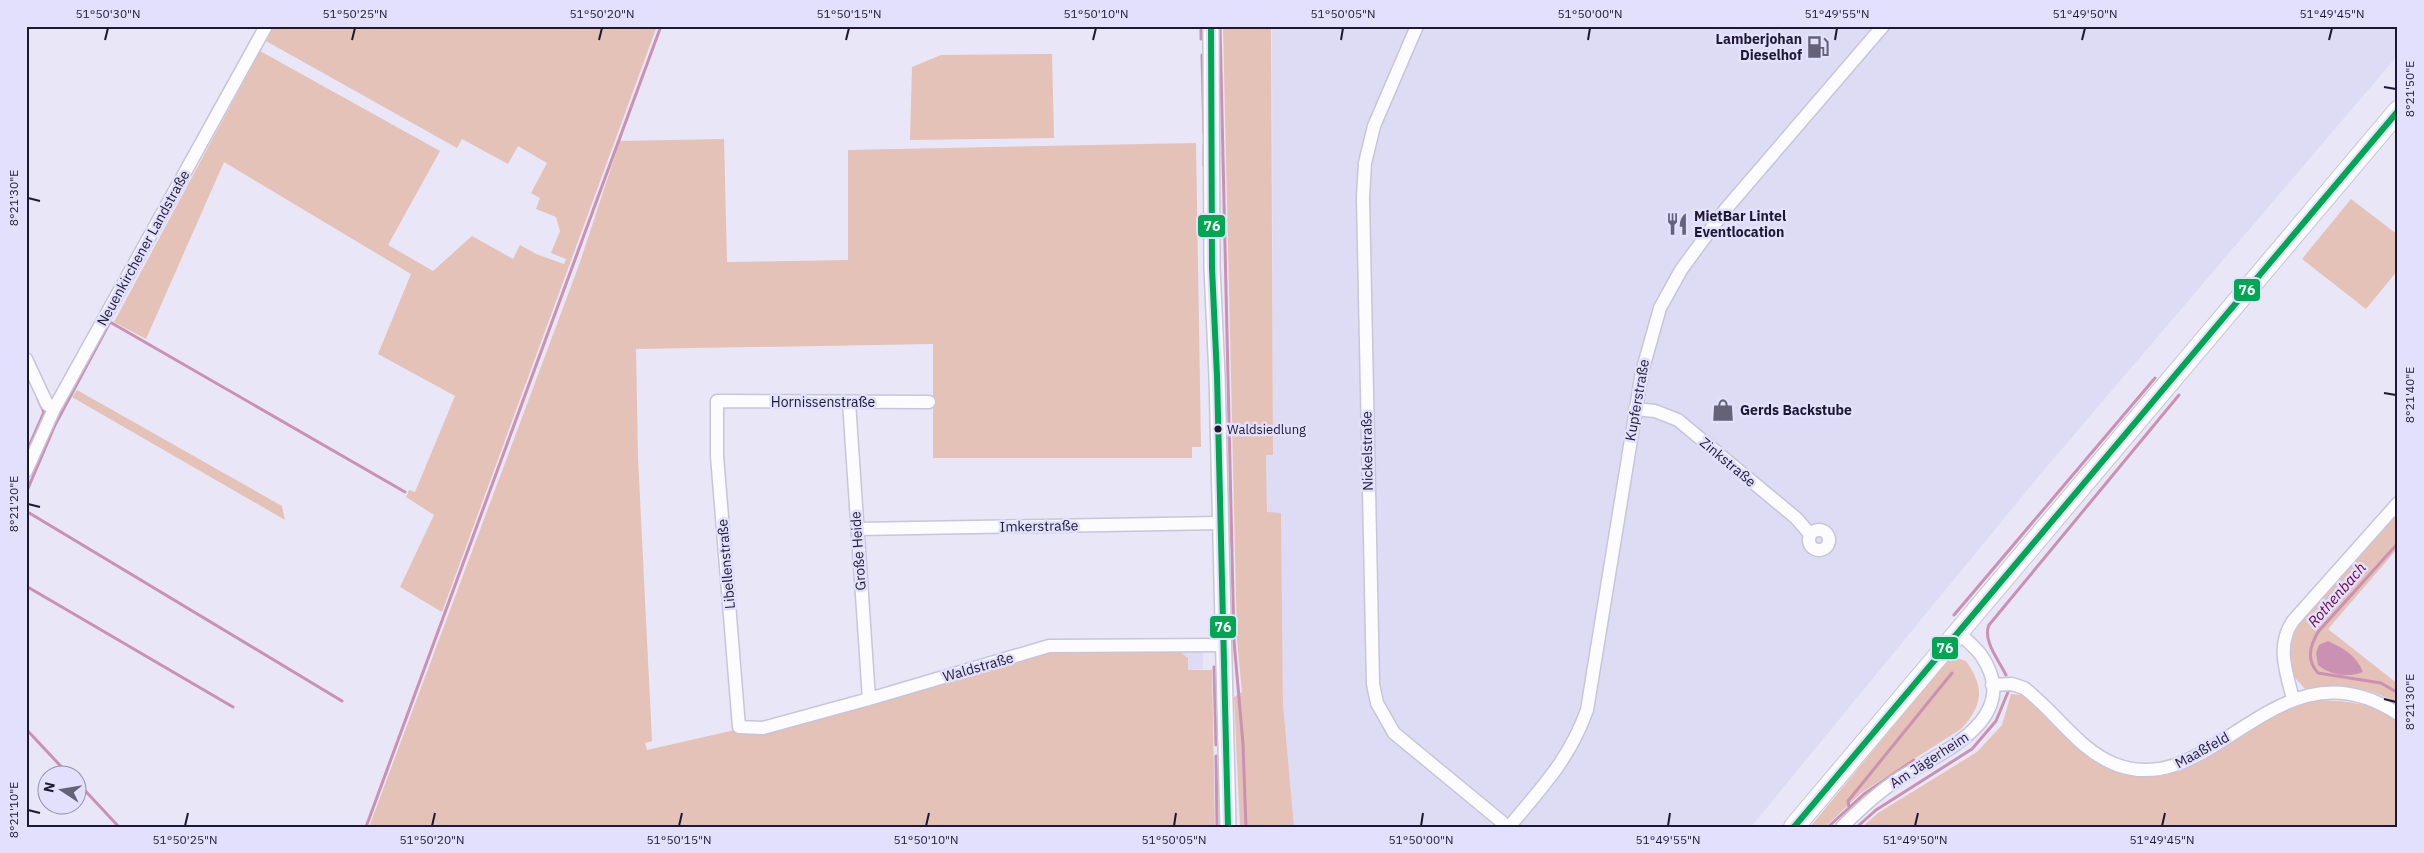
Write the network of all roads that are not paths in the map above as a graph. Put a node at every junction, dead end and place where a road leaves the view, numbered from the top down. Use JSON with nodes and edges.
{"nodes":[{"id":1,"x":266,"y":26,"type":"edge"},
{"id":2,"x":1211,"y":26,"type":"edge"},
{"id":3,"x":1417,"y":26,"type":"edge"},
{"id":4,"x":1883,"y":26,"type":"edge"},
{"id":5,"x":2398,"y":111,"type":"edge"},
{"id":6,"x":26,"y":359,"type":"edge"},
{"id":7,"x":717,"y":401,"type":"joint"},
{"id":8,"x":848,"y":402,"type":"junction"},
{"id":9,"x":929,"y":402,"type":"dead end"},
{"id":10,"x":54,"y":409,"type":"junction"},
{"id":11,"x":1635,"y":409,"type":"junction"},
{"id":12,"x":26,"y":471,"type":"edge"},
{"id":13,"x":2398,"y":503,"type":"edge"},
{"id":14,"x":1221,"y":523,"type":"junction"},
{"id":15,"x":856,"y":529,"type":"junction"},
{"id":16,"x":1810,"y":534,"type":"dead end"},
{"id":17,"x":1957,"y":631,"type":"junction"},
{"id":18,"x":1223,"y":645,"type":"junction"},
{"id":19,"x":1992,"y":685,"type":"junction"},
{"id":20,"x":870,"y":699,"type":"junction"},
{"id":21,"x":2293,"y":699,"type":"junction"},
{"id":22,"x":2398,"y":714,"type":"edge"},
{"id":23,"x":739,"y":727,"type":"joint"},
{"id":24,"x":1228,"y":827,"type":"edge"},
{"id":25,"x":1509,"y":827,"type":"edge"},
{"id":26,"x":1794,"y":827,"type":"edge"},
{"id":27,"x":1842,"y":827,"type":"edge"}],
"edges":[{"from":1,"to":10,"type":"street","name":"Neuenkirchener Landstraße"},
{"from":2,"to":14,"type":"street"},
{"from":3,"to":25,"type":"street","name":"Nickelstraße"},
{"from":4,"to":11,"type":"street","name":"Kupferstraße"},
{"from":5,"to":17,"type":"main road"},
{"from":6,"to":10,"type":"street"},
{"from":7,"to":8,"type":"street","name":"Hornissenstraße"},
{"from":7,"to":23,"type":"street","name":"Libellenstraße"},
{"from":8,"to":9,"type":"street","name":"Hornissenstraße"},
{"from":8,"to":15,"type":"street","name":"Große Heide"},
{"from":10,"to":12,"type":"street","name":"Neuenkirchener Landstraße"},
{"from":11,"to":16,"type":"street","name":"Zinkstraße"},
{"from":11,"to":25,"type":"street","name":"Kupferstraße"},
{"from":13,"to":21,"type":"street"},
{"from":14,"to":15,"type":"street","name":"Imkerstraße"},
{"from":14,"to":18,"type":"street"},
{"from":15,"to":20,"type":"street","name":"Große Heide"},
{"from":17,"to":19,"type":"street"},
{"from":17,"to":26,"type":"main road"},
{"from":18,"to":20,"type":"street","name":"Waldstraße"},
{"from":18,"to":24,"type":"street"},
{"from":19,"to":21,"type":"street","name":"Maaßfeld"},
{"from":19,"to":27,"type":"street","name":"Am Jägerheim"},
{"from":20,"to":23,"type":"street","name":"Waldstraße"},
{"from":21,"to":22,"type":"street","name":"Maaßfeld"}]}
